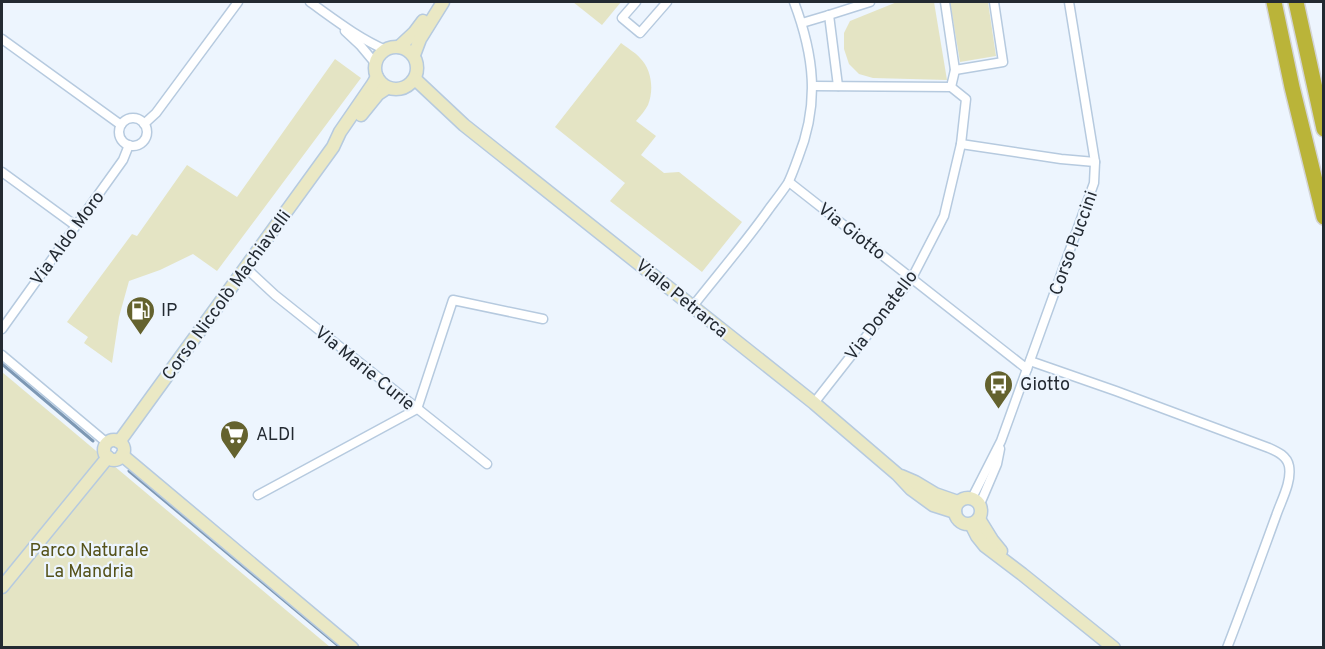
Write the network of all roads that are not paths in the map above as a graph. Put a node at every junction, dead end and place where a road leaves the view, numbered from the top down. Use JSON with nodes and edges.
{"nodes":[{"id":1,"x":238,"y":2,"type":"edge"},
{"id":2,"x":309,"y":2,"type":"edge"},
{"id":3,"x":441,"y":2,"type":"edge"},
{"id":4,"x":636,"y":2,"type":"edge"},
{"id":5,"x":667,"y":2,"type":"edge"},
{"id":6,"x":794,"y":2,"type":"edge"},
{"id":7,"x":870,"y":2,"type":"edge"},
{"id":8,"x":945,"y":2,"type":"edge"},
{"id":9,"x":994,"y":2,"type":"edge"},
{"id":10,"x":1069,"y":2,"type":"edge"},
{"id":11,"x":1274,"y":2,"type":"edge"},
{"id":12,"x":1296,"y":2,"type":"edge"},
{"id":13,"x":829,"y":15,"type":"junction"},
{"id":14,"x":330,"y":17,"type":"junction"},
{"id":15,"x":802,"y":23,"type":"junction"},
{"id":16,"x":2,"y":39,"type":"edge"},
{"id":17,"x":399,"y":47,"type":"junction"},
{"id":18,"x":386,"y":50,"type":"junction"},
{"id":19,"x":414,"y":56,"type":"junction"},
{"id":20,"x":375,"y":63,"type":"junction"},
{"id":21,"x":955,"y":70,"type":"junction"},
{"id":22,"x":376,"y":77,"type":"junction"},
{"id":23,"x":411,"y":83,"type":"junction"},
{"id":24,"x":813,"y":86,"type":"junction"},
{"id":25,"x":838,"y":86,"type":"junction"},
{"id":26,"x":951,"y":87,"type":"junction"},
{"id":27,"x":387,"y":88,"type":"junction"},
{"id":28,"x":144,"y":124,"type":"junction"},
{"id":29,"x":121,"y":125,"type":"junction"},
{"id":30,"x":1323,"y":129,"type":"edge"},
{"id":31,"x":961,"y":144,"type":"junction"},
{"id":32,"x":129,"y":146,"type":"junction"},
{"id":33,"x":333,"y":147,"type":"junction"},
{"id":34,"x":1095,"y":162,"type":"junction"},
{"id":35,"x":2,"y":172,"type":"edge"},
{"id":36,"x":789,"y":182,"type":"junction"},
{"id":37,"x":1323,"y":217,"type":"edge"},
{"id":38,"x":76,"y":226,"type":"junction"},
{"id":39,"x":246,"y":268,"type":"junction"},
{"id":40,"x":912,"y":278,"type":"junction"},
{"id":41,"x":693,"y":306,"type":"junction"},
{"id":42,"x":543,"y":319,"type":"dead end"},
{"id":43,"x":2,"y":329,"type":"edge"},
{"id":44,"x":2,"y":355,"type":"edge"},
{"id":45,"x":1028,"y":365,"type":"junction"},
{"id":46,"x":814,"y":403,"type":"junction"},
{"id":47,"x":417,"y":409,"type":"junction"},
{"id":48,"x":113,"y":442,"type":"junction"},
{"id":49,"x":122,"y":455,"type":"junction"},
{"id":50,"x":108,"y":457,"type":"junction"},
{"id":51,"x":487,"y":464,"type":"dead end"},
{"id":52,"x":258,"y":495,"type":"dead end"},
{"id":53,"x":976,"y":501,"type":"junction"},
{"id":54,"x":956,"y":507,"type":"junction"},
{"id":55,"x":975,"y":521,"type":"junction"},
{"id":56,"x":2,"y":587,"type":"edge"},
{"id":57,"x":352,"y":648,"type":"edge"},
{"id":58,"x":1114,"y":648,"type":"edge"},
{"id":59,"x":1227,"y":648,"type":"edge"}],
"edges":[{"from":1,"to":28,"type":"street"},
{"from":2,"to":14,"type":"street"},
{"from":3,"to":17,"type":"street"},
{"from":3,"to":19,"type":"street"},
{"from":4,"to":5,"type":"street"},
{"from":6,"to":15,"type":"street"},
{"from":7,"to":13,"type":"street"},
{"from":8,"to":21,"type":"street"},
{"from":9,"to":21,"type":"street"},
{"from":10,"to":34,"type":"street","name":"Corso Puccini"},
{"from":11,"to":37,"type":"highway"},
{"from":12,"to":30,"type":"highway"},
{"from":13,"to":15,"type":"street"},
{"from":13,"to":25,"type":"street"},
{"from":14,"to":18,"type":"street"},
{"from":14,"to":20,"type":"street"},
{"from":15,"to":24,"type":"street"},
{"from":16,"to":29,"type":"street"},
{"from":17,"to":18,"type":"street"},
{"from":17,"to":19,"type":"street"},
{"from":18,"to":20,"type":"street"},
{"from":19,"to":23,"type":"street"},
{"from":20,"to":22,"type":"street"},
{"from":21,"to":26,"type":"street"},
{"from":22,"to":27,"type":"street"},
{"from":22,"to":33,"type":"street","name":"Corso Niccolò Machiavelli"},
{"from":23,"to":27,"type":"street"},
{"from":23,"to":41,"type":"street","name":"Viale Petrarca"},
{"from":24,"to":25,"type":"street"},
{"from":24,"to":36,"type":"street"},
{"from":25,"to":26,"type":"street"},
{"from":26,"to":31,"type":"street","name":"Via Donatello"},
{"from":27,"to":33,"type":"street","name":"Corso Niccolò Machiavelli"},
{"from":28,"to":29,"type":"street"},
{"from":28,"to":32,"type":"street"},
{"from":29,"to":32,"type":"street"},
{"from":31,"to":34,"type":"street"},
{"from":31,"to":40,"type":"street","name":"Via Donatello"},
{"from":32,"to":38,"type":"street","name":"Via Aldo Moro"},
{"from":33,"to":39,"type":"street","name":"Corso Niccolò Machiavelli"},
{"from":34,"to":45,"type":"street","name":"Corso Puccini"},
{"from":35,"to":38,"type":"street"},
{"from":36,"to":40,"type":"street","name":"Via Giotto"},
{"from":36,"to":41,"type":"street"},
{"from":38,"to":43,"type":"street","name":"Via Aldo Moro"},
{"from":39,"to":47,"type":"street","name":"Via Marie Curie"},
{"from":39,"to":48,"type":"street","name":"Corso Niccolò Machiavelli"},
{"from":40,"to":45,"type":"street","name":"Via Giotto"},
{"from":40,"to":46,"type":"street","name":"Via Donatello"},
{"from":41,"to":46,"type":"street","name":"Viale Petrarca"},
{"from":42,"to":47,"type":"street"},
{"from":44,"to":48,"type":"street"},
{"from":45,"to":53,"type":"street","name":"Corso Puccini"},
{"from":45,"to":59,"type":"street","name":"Via Giotto"},
{"from":46,"to":54,"type":"street","name":"Viale Petrarca"},
{"from":47,"to":51,"type":"street","name":"Via Marie Curie"},
{"from":47,"to":52,"type":"street"},
{"from":48,"to":49,"type":"street"},
{"from":48,"to":50,"type":"street"},
{"from":49,"to":50,"type":"street"},
{"from":49,"to":57,"type":"street"},
{"from":50,"to":56,"type":"street"},
{"from":53,"to":54,"type":"street"},
{"from":53,"to":55,"type":"street"},
{"from":54,"to":55,"type":"street"},
{"from":55,"to":58,"type":"street"}]}
